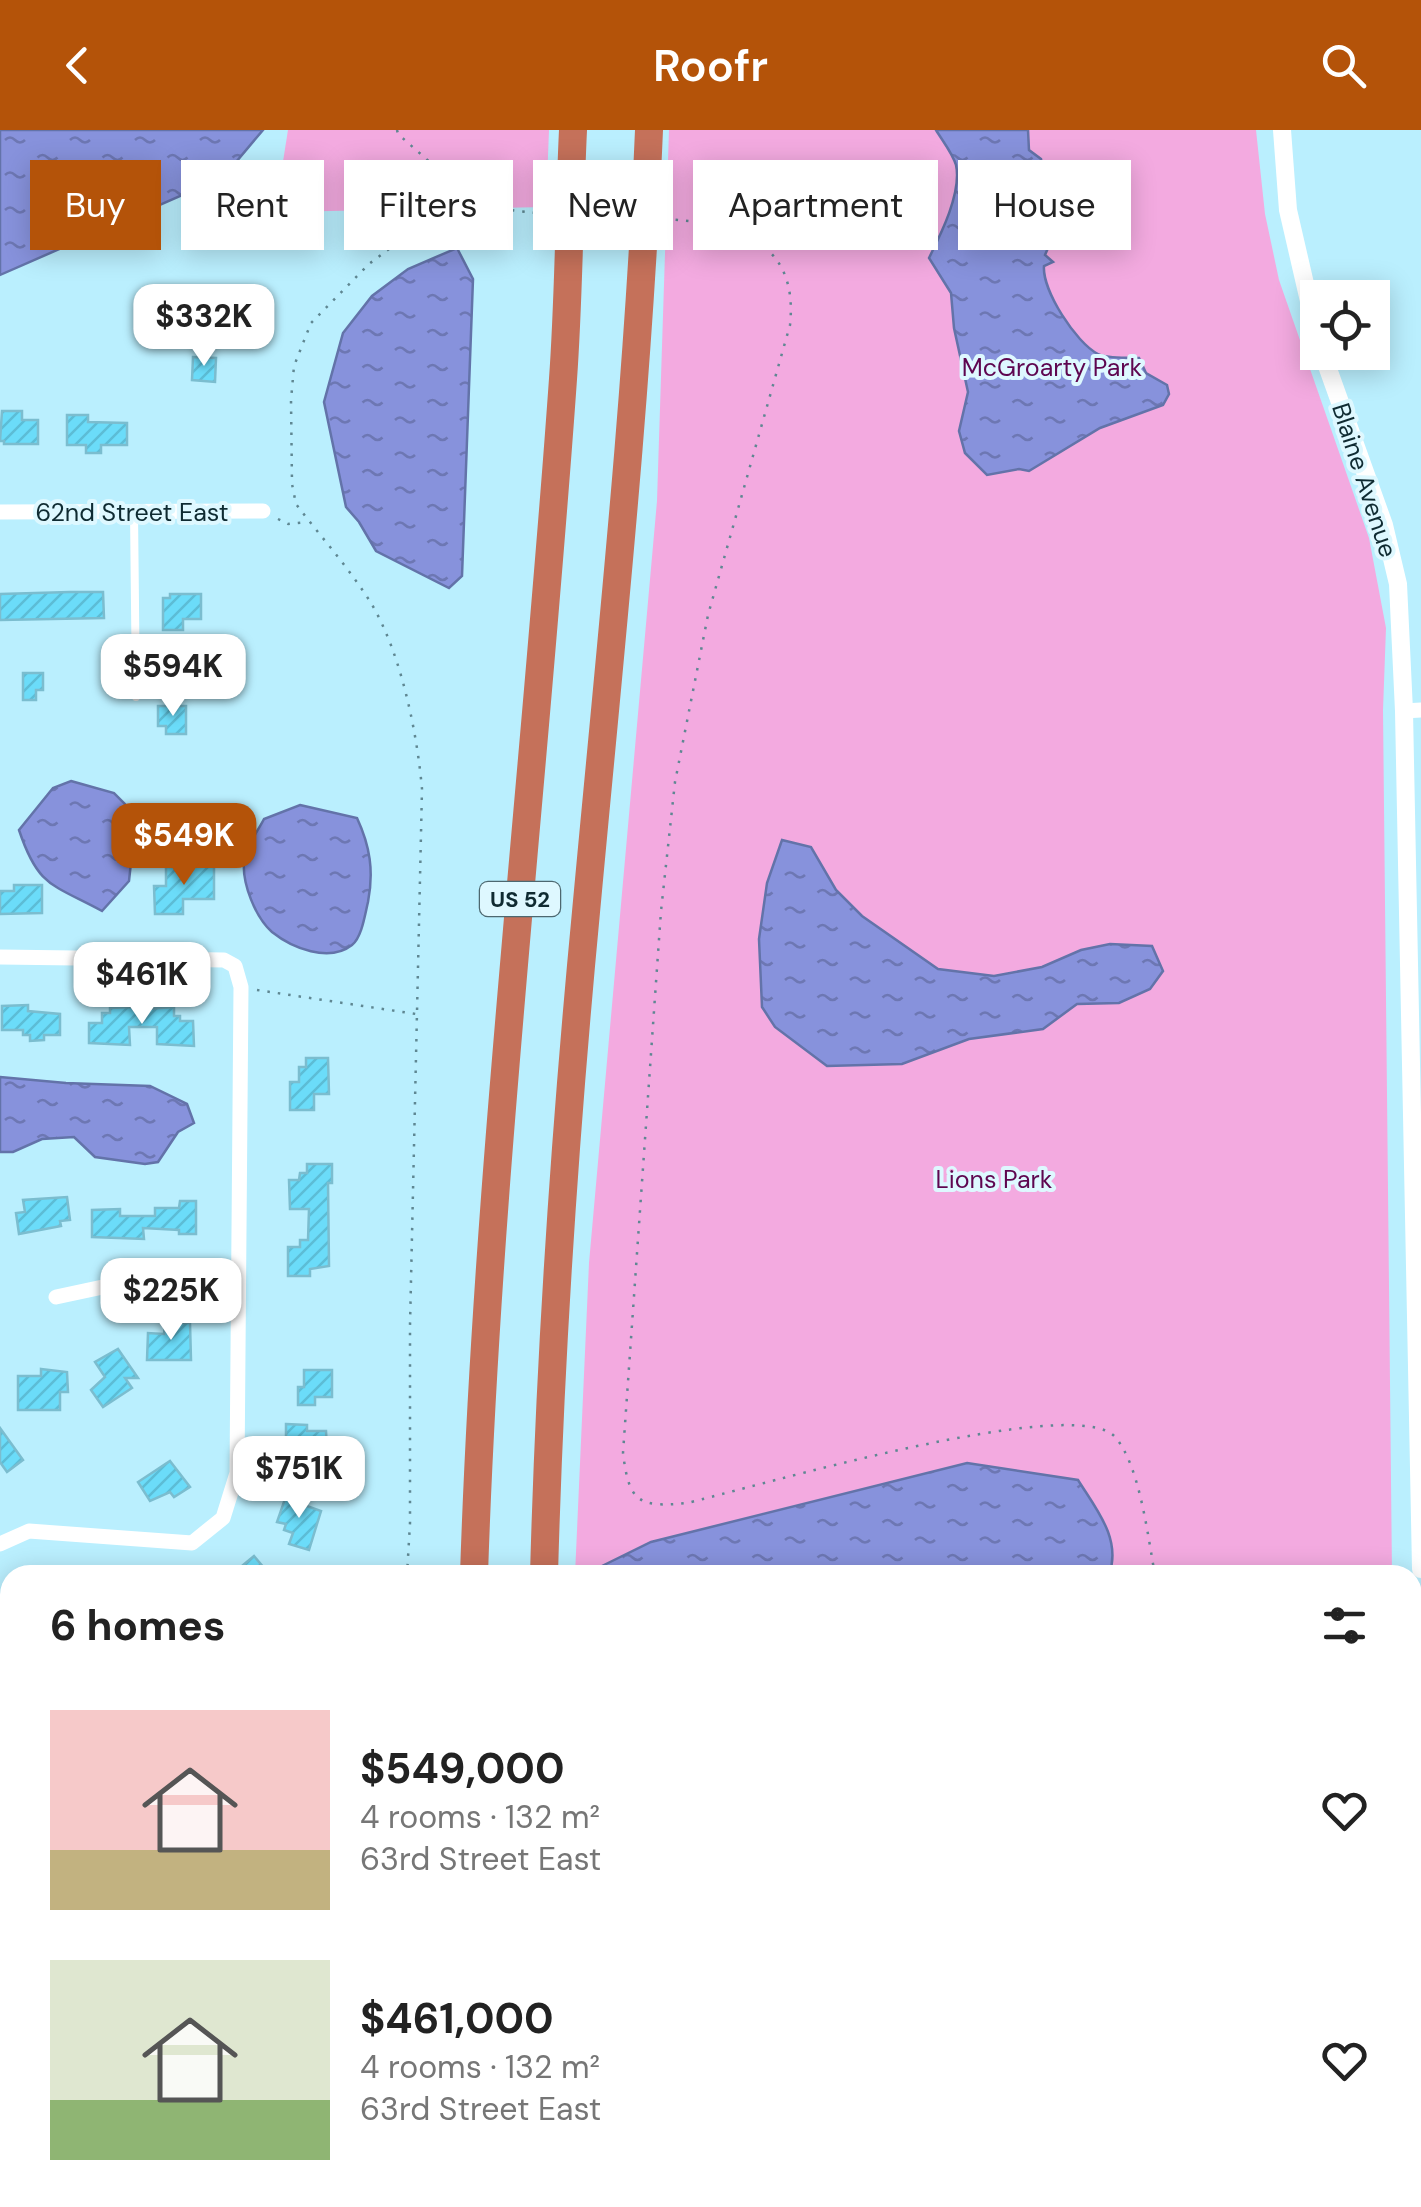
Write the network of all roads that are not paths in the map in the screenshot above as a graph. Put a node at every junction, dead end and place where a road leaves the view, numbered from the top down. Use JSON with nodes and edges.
{"nodes":[{"id":1,"x":573,"y":130,"type":"edge"},
{"id":2,"x":649,"y":130,"type":"edge"},
{"id":3,"x":1282,"y":130,"type":"edge"},
{"id":4,"x":1304,"y":280,"type":"edge"},
{"id":5,"x":1328,"y":370,"type":"edge"},
{"id":6,"x":263,"y":511,"type":"road end"},
{"id":7,"x":0,"y":512,"type":"edge"},
{"id":8,"x":134,"y":512,"type":"junction"},
{"id":9,"x":136,"y":698,"type":"dead end"},
{"id":10,"x":1413,"y":710,"type":"edge"},
{"id":11,"x":0,"y":957,"type":"edge"},
{"id":12,"x":237,"y":1276,"type":"junction"},
{"id":13,"x":56,"y":1297,"type":"dead end"},
{"id":14,"x":1418,"y":1353,"type":"edge"},
{"id":15,"x":0,"y":1544,"type":"edge"},
{"id":16,"x":474,"y":1565,"type":"edge"},
{"id":17,"x":544,"y":1565,"type":"edge"},
{"id":18,"x":1421,"y":1565,"type":"edge"}],
"edges":[{"from":1,"to":16,"type":"highway","number":"US 52"},
{"from":2,"to":17,"type":"highway","number":"US 52"},
{"from":3,"to":4,"type":"street"},
{"from":5,"to":10,"type":"street","name":"Blaine Avenue"},
{"from":6,"to":8,"type":"street","name":"62nd Street East"},
{"from":7,"to":8,"type":"street","name":"62nd Street East"},
{"from":8,"to":9,"type":"lane"},
{"from":10,"to":14,"type":"street","name":"Blaine Avenue"},
{"from":11,"to":12,"type":"street"},
{"from":12,"to":13,"type":"street"},
{"from":12,"to":15,"type":"street"},
{"from":14,"to":18,"type":"street","name":"Blaine Avenue"}]}
